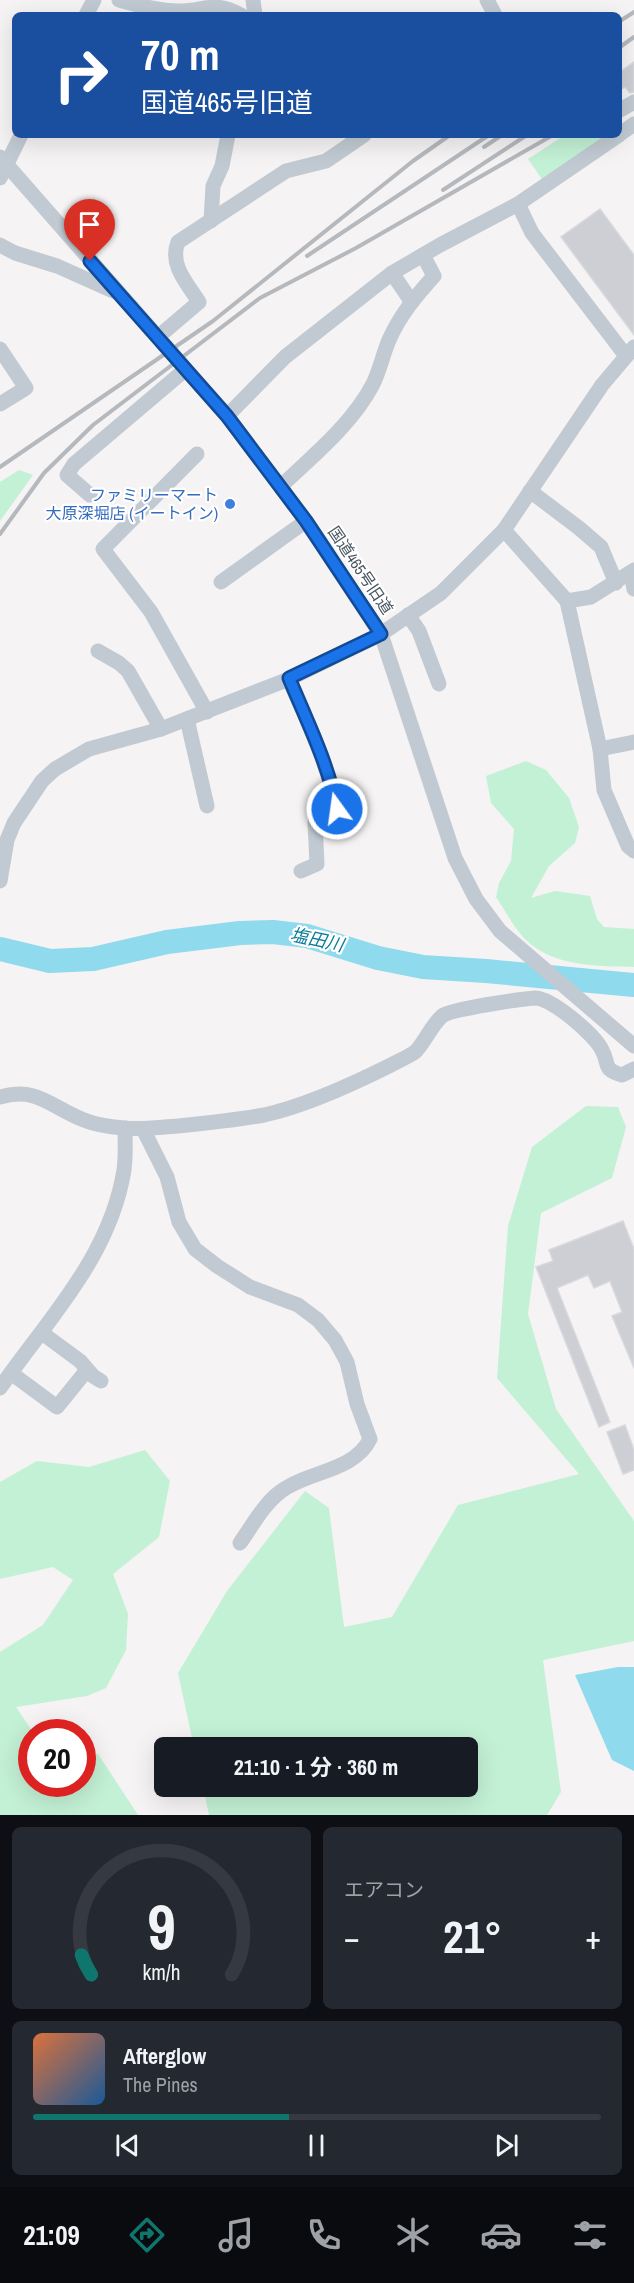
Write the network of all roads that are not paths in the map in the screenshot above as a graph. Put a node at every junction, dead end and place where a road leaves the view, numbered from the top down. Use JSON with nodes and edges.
{"nodes":[{"id":1,"x":119,"y":0,"type":"edge"},
{"id":2,"x":237,"y":12,"type":"edge"},
{"id":3,"x":19,"y":138,"type":"edge"},
{"id":4,"x":227,"y":138,"type":"edge"},
{"id":5,"x":360,"y":138,"type":"edge"},
{"id":6,"x":613,"y":138,"type":"edge"},
{"id":7,"x":2,"y":167,"type":"edge"},
{"id":8,"x":518,"y":204,"type":"junction"},
{"id":9,"x":211,"y":221,"type":"junction"},
{"id":10,"x":0,"y":245,"type":"edge"},
{"id":11,"x":423,"y":255,"type":"junction"},
{"id":12,"x":392,"y":273,"type":"junction"},
{"id":13,"x":118,"y":293,"type":"junction"},
{"id":14,"x":411,"y":301,"type":"junction"},
{"id":15,"x":165,"y":331,"type":"dead end"},
{"id":16,"x":0,"y":349,"type":"edge"},
{"id":17,"x":630,"y":351,"type":"edge"},
{"id":18,"x":186,"y":369,"type":"junction"},
{"id":19,"x":0,"y":404,"type":"edge"},
{"id":20,"x":227,"y":416,"type":"junction"},
{"id":21,"x":197,"y":454,"type":"dead end"},
{"id":22,"x":281,"y":486,"type":"junction"},
{"id":23,"x":530,"y":491,"type":"junction"},
{"id":24,"x":90,"y":495,"type":"dead end"},
{"id":25,"x":306,"y":521,"type":"junction"},
{"id":26,"x":504,"y":530,"type":"junction"},
{"id":27,"x":632,"y":572,"type":"edge"},
{"id":28,"x":221,"y":582,"type":"dead end"},
{"id":29,"x":616,"y":583,"type":"junction"},
{"id":30,"x":634,"y":589,"type":"edge"},
{"id":31,"x":567,"y":601,"type":"junction"},
{"id":32,"x":408,"y":615,"type":"junction"},
{"id":33,"x":381,"y":634,"type":"junction"},
{"id":34,"x":98,"y":651,"type":"dead end"},
{"id":35,"x":289,"y":678,"type":"junction"},
{"id":36,"x":439,"y":684,"type":"dead end"},
{"id":37,"x":207,"y":712,"type":"junction"},
{"id":38,"x":187,"y":719,"type":"junction"},
{"id":39,"x":161,"y":729,"type":"junction"},
{"id":40,"x":634,"y":742,"type":"edge"},
{"id":41,"x":600,"y":749,"type":"junction"},
{"id":42,"x":207,"y":806,"type":"dead end"},
{"id":43,"x":634,"y":852,"type":"edge"},
{"id":44,"x":301,"y":871,"type":"dead end"},
{"id":45,"x":0,"y":881,"type":"edge"},
{"id":46,"x":634,"y":1046,"type":"edge"},
{"id":47,"x":634,"y":1069,"type":"edge"},
{"id":48,"x":0,"y":1097,"type":"edge"},
{"id":49,"x":125,"y":1128,"type":"junction"},
{"id":50,"x":143,"y":1129,"type":"junction"},
{"id":51,"x":42,"y":1333,"type":"junction"},
{"id":52,"x":87,"y":1370,"type":"junction"},
{"id":53,"x":4,"y":1377,"type":"edge"},
{"id":54,"x":102,"y":1381,"type":"dead end"},
{"id":55,"x":240,"y":1543,"type":"dead end"}],
"edges":[{"from":1,"to":2,"type":"street"},
{"from":3,"to":7,"type":"street"},
{"from":4,"to":9,"type":"street"},
{"from":5,"to":9,"type":"street"},
{"from":6,"to":8,"type":"street"},
{"from":7,"to":13,"type":"street","name":"国道465号旧道"},
{"from":8,"to":11,"type":"street"},
{"from":8,"to":17,"type":"street"},
{"from":9,"to":15,"type":"street"},
{"from":10,"to":13,"type":"street"},
{"from":11,"to":12,"type":"street"},
{"from":11,"to":14,"type":"street"},
{"from":12,"to":14,"type":"street"},
{"from":12,"to":20,"type":"street"},
{"from":13,"to":18,"type":"street","name":"国道465号旧道"},
{"from":14,"to":22,"type":"street"},
{"from":16,"to":19,"type":"street"},
{"from":17,"to":23,"type":"street"},
{"from":18,"to":20,"type":"street","name":"国道465号旧道"},
{"from":18,"to":24,"type":"street"},
{"from":20,"to":22,"type":"street","name":"国道465号旧道"},
{"from":21,"to":37,"type":"street"},
{"from":22,"to":25,"type":"street","name":"国道465号旧道"},
{"from":23,"to":26,"type":"street"},
{"from":23,"to":29,"type":"street"},
{"from":25,"to":28,"type":"street"},
{"from":25,"to":33,"type":"street","name":"国道465号旧道"},
{"from":26,"to":31,"type":"street"},
{"from":26,"to":32,"type":"street"},
{"from":27,"to":29,"type":"street"},
{"from":27,"to":30,"type":"street"},
{"from":29,"to":31,"type":"street"},
{"from":31,"to":41,"type":"street"},
{"from":32,"to":33,"type":"street"},
{"from":32,"to":36,"type":"street"},
{"from":33,"to":35,"type":"street","name":"国道465号旧道"},
{"from":33,"to":46,"type":"street"},
{"from":34,"to":39,"type":"street"},
{"from":35,"to":37,"type":"street","name":"国道465号旧道"},
{"from":35,"to":44,"type":"street"},
{"from":37,"to":38,"type":"street","name":"国道465号旧道"},
{"from":38,"to":39,"type":"street","name":"国道465号旧道"},
{"from":38,"to":42,"type":"street"},
{"from":39,"to":45,"type":"street","name":"国道465号旧道"},
{"from":40,"to":41,"type":"street"},
{"from":41,"to":43,"type":"street"},
{"from":47,"to":50,"type":"street"},
{"from":48,"to":49,"type":"street"},
{"from":49,"to":50,"type":"street"},
{"from":49,"to":51,"type":"street"},
{"from":50,"to":55,"type":"street"},
{"from":51,"to":52,"type":"street"},
{"from":51,"to":53,"type":"street"},
{"from":52,"to":53,"type":"street"},
{"from":52,"to":54,"type":"street"}]}
